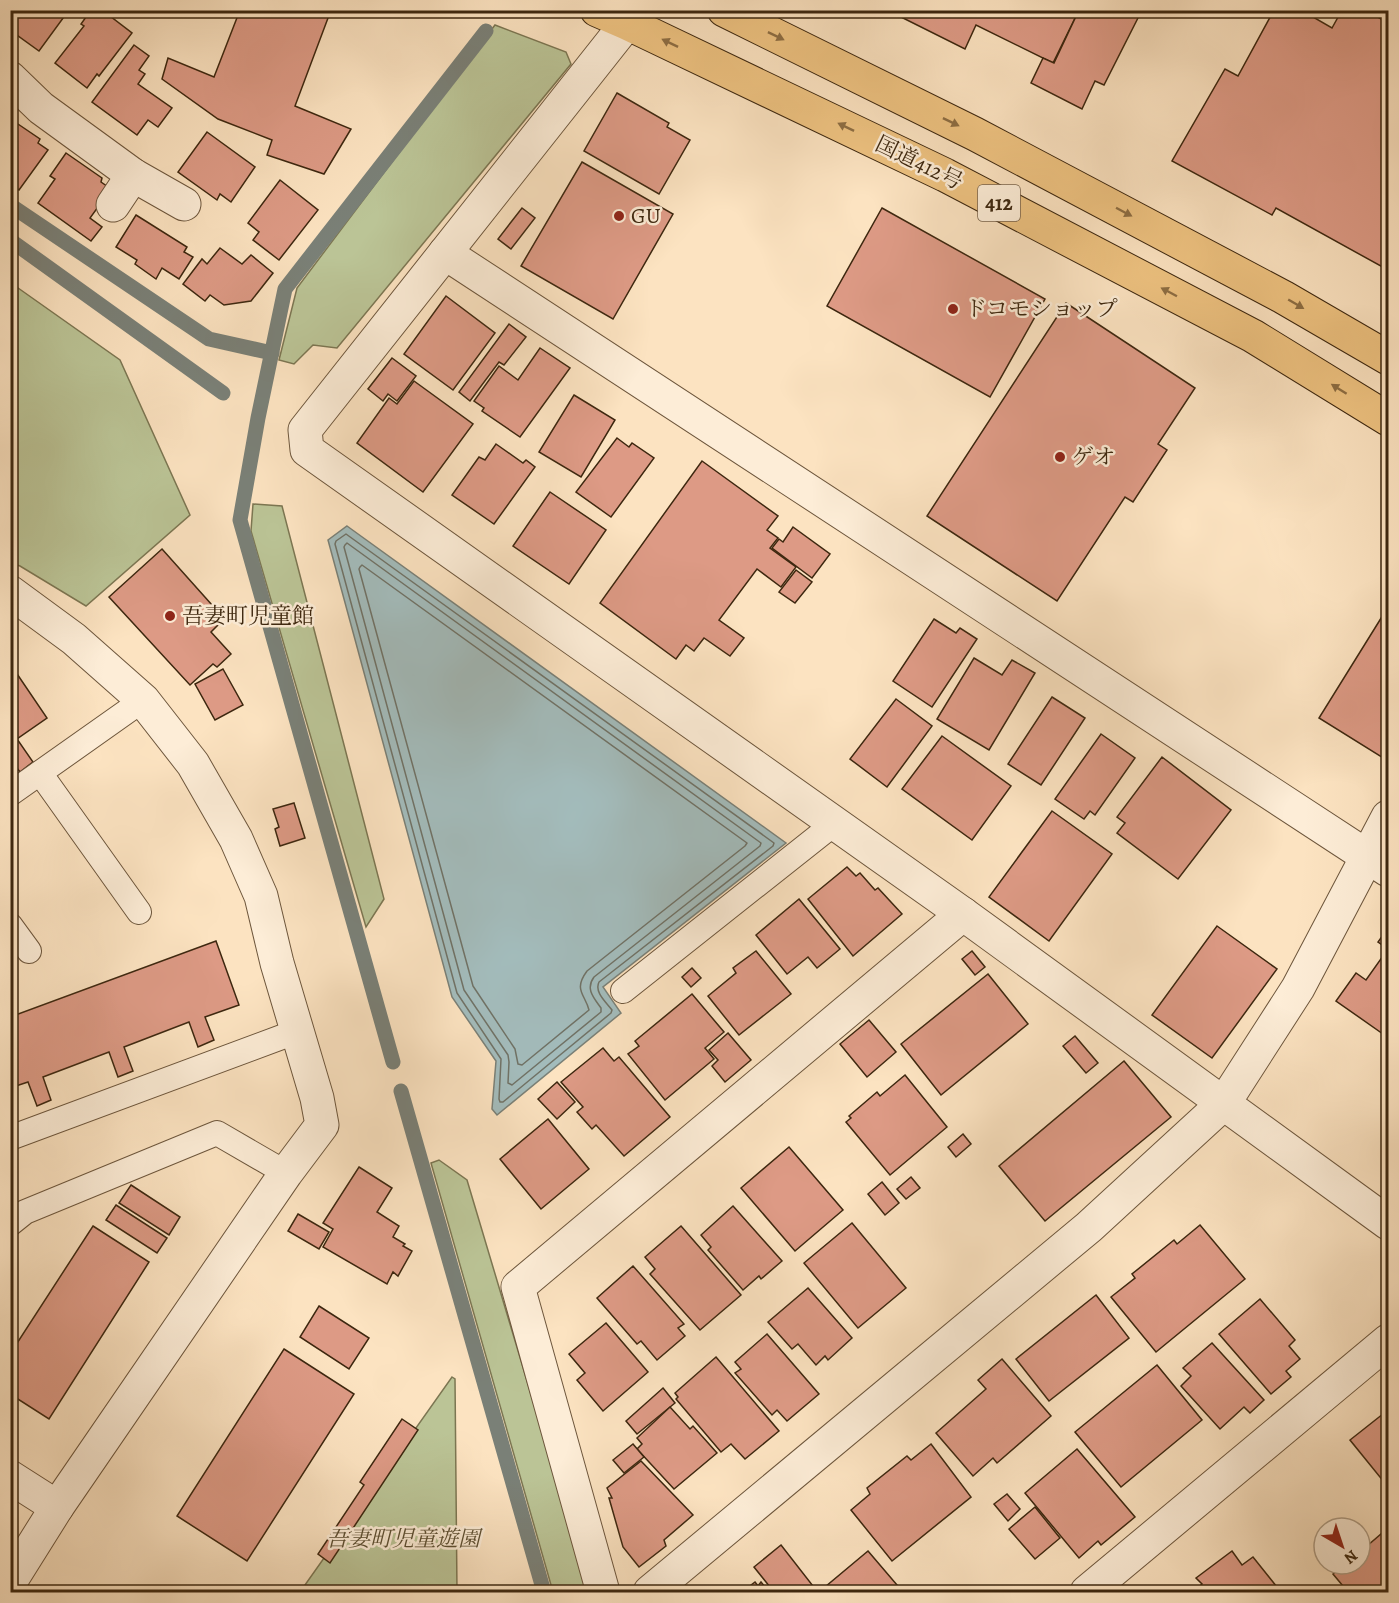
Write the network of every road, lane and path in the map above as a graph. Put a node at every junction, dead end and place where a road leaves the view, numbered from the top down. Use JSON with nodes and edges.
{"nodes":[{"id":1,"x":597,"y":10,"type":"edge"},
{"id":2,"x":724,"y":10,"type":"edge"},
{"id":3,"x":627,"y":23,"type":"junction"},
{"id":4,"x":10,"y":78,"type":"edge"},
{"id":5,"x":133,"y":175,"type":"junction"},
{"id":6,"x":184,"y":204,"type":"dead end"},
{"id":7,"x":113,"y":205,"type":"dead end"},
{"id":8,"x":445,"y":253,"type":"junction"},
{"id":9,"x":1389,"y":358,"type":"edge"},
{"id":10,"x":1389,"y":419,"type":"edge"},
{"id":11,"x":10,"y":592,"type":"edge"},
{"id":12,"x":142,"y":700,"type":"junction"},
{"id":13,"x":40,"y":773,"type":"junction"},
{"id":14,"x":10,"y":794,"type":"edge"},
{"id":15,"x":1389,"y":817,"type":"edge"},
{"id":16,"x":835,"y":823,"type":"junction"},
{"id":17,"x":1378,"y":863,"type":"edge"},
{"id":18,"x":139,"y":912,"type":"dead end"},
{"id":19,"x":963,"y":915,"type":"junction"},
{"id":20,"x":10,"y":925,"type":"edge"},
{"id":21,"x":29,"y":951,"type":"dead end"},
{"id":22,"x":624,"y":991,"type":"dead end"},
{"id":23,"x":298,"y":1031,"type":"junction"},
{"id":24,"x":1224,"y":1103,"type":"junction"},
{"id":25,"x":10,"y":1138,"type":"edge"},
{"id":26,"x":286,"y":1173,"type":"junction"},
{"id":27,"x":1389,"y":1223,"type":"edge"},
{"id":28,"x":10,"y":1224,"type":"edge"},
{"id":29,"x":1389,"y":1341,"type":"edge"},
{"id":30,"x":10,"y":1477,"type":"edge"},
{"id":31,"x":57,"y":1507,"type":"junction"},
{"id":32,"x":10,"y":1582,"type":"edge"},
{"id":33,"x":603,"y":1593,"type":"edge"},
{"id":34,"x":650,"y":1593,"type":"edge"},
{"id":35,"x":1087,"y":1593,"type":"edge"}],
"edges":[{"from":1,"to":3,"type":"highway","name":"国道412号","number":"412"},
{"from":2,"to":9,"type":"highway","number":"412","one_way":true},
{"from":3,"to":8,"type":"street"},
{"from":10,"to":3,"type":"highway","name":"国道412号","number":"412","one_way":true},
{"from":4,"to":5,"type":"street"},
{"from":5,"to":6,"type":"street"},
{"from":5,"to":7,"type":"street"},
{"from":8,"to":16,"type":"street"},
{"from":8,"to":17,"type":"street"},
{"from":11,"to":12,"type":"street"},
{"from":12,"to":13,"type":"lane"},
{"from":12,"to":23,"type":"street"},
{"from":13,"to":14,"type":"lane"},
{"from":13,"to":18,"type":"lane"},
{"from":15,"to":17,"type":"street"},
{"from":16,"to":19,"type":"street"},
{"from":16,"to":22,"type":"lane"},
{"from":17,"to":24,"type":"street"},
{"from":19,"to":24,"type":"street"},
{"from":19,"to":33,"type":"street"},
{"from":20,"to":21,"type":"lane"},
{"from":23,"to":25,"type":"lane"},
{"from":23,"to":26,"type":"street"},
{"from":24,"to":27,"type":"street"},
{"from":24,"to":34,"type":"street"},
{"from":26,"to":28,"type":"lane"},
{"from":26,"to":31,"type":"street"},
{"from":29,"to":35,"type":"street"},
{"from":30,"to":31,"type":"street"},
{"from":31,"to":32,"type":"street"}]}
